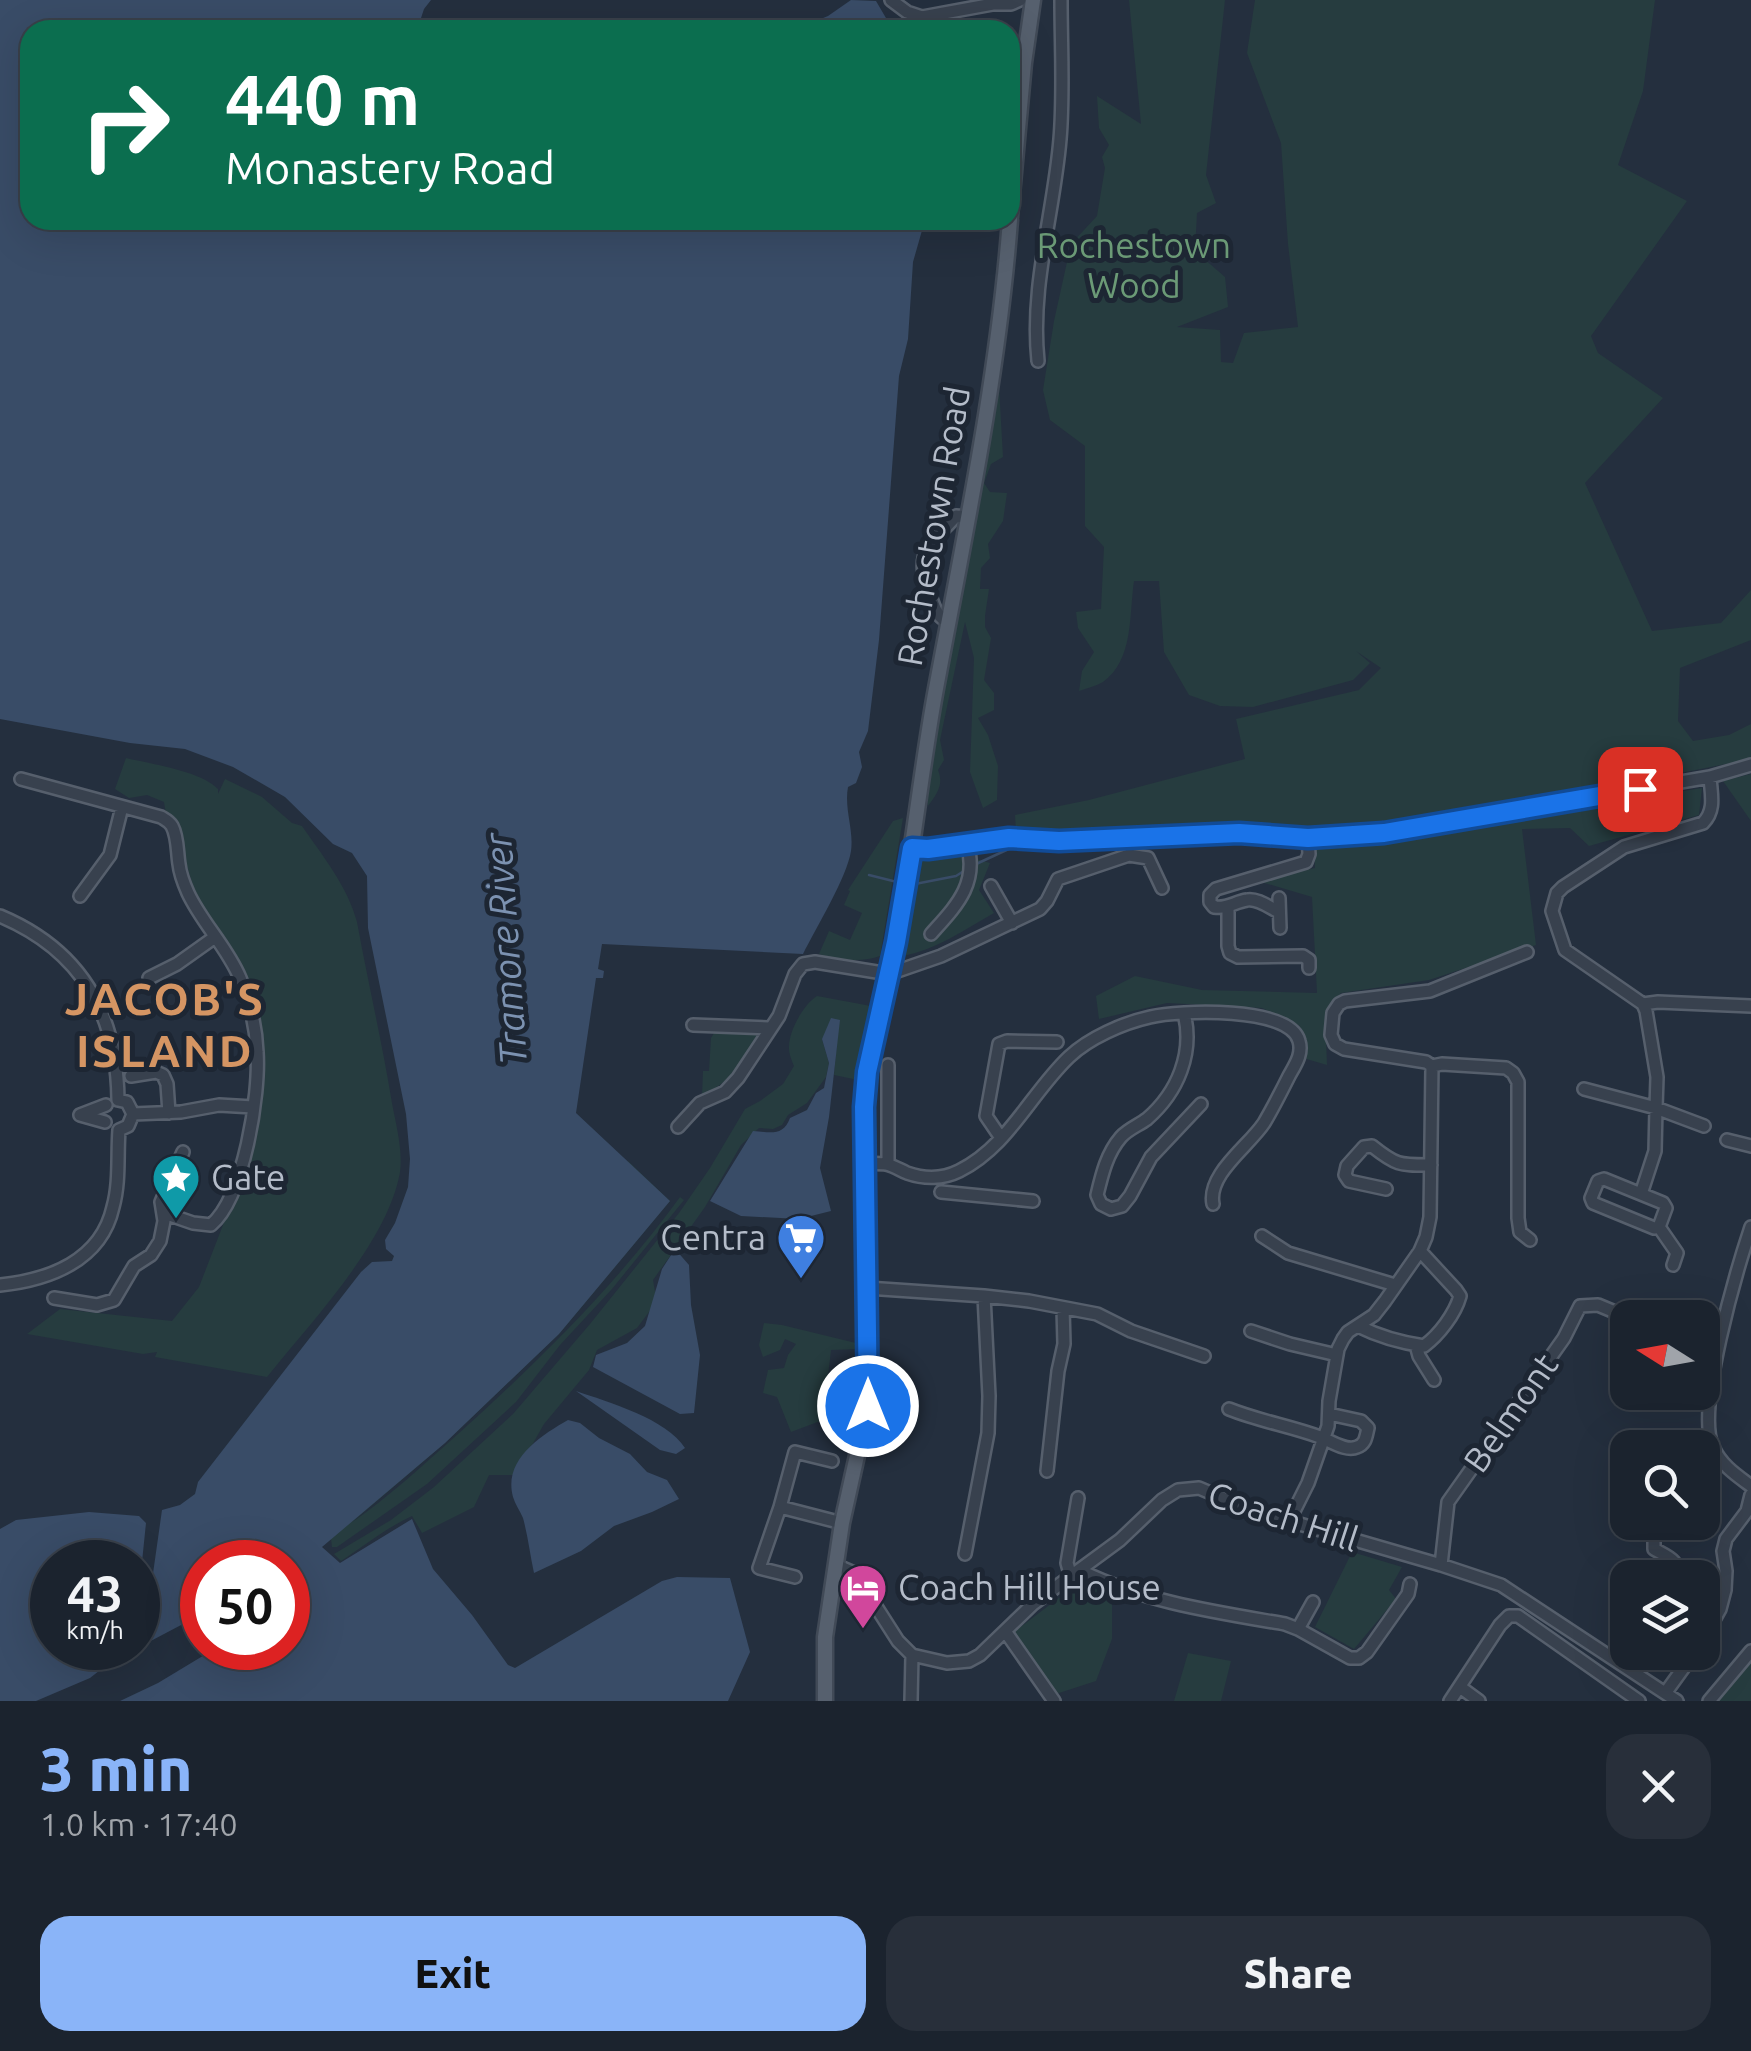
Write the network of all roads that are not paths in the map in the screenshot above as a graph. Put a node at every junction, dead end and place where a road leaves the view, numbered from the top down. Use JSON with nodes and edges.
{"nodes":[{"id":1,"x":891,"y":0,"type":"edge"},
{"id":2,"x":1020,"y":0,"type":"edge"},
{"id":3,"x":1033,"y":0,"type":"edge"},
{"id":4,"x":1060,"y":0,"type":"edge"},
{"id":5,"x":1020,"y":108,"type":"edge"},
{"id":6,"x":1009,"y":230,"type":"edge"},
{"id":7,"x":1038,"y":361,"type":"dead end"},
{"id":8,"x":968,"y":517,"type":"junction"},
{"id":9,"x":948,"y":622,"type":"junction"},
{"id":10,"x":1751,"y":765,"type":"edge"},
{"id":11,"x":1710,"y":777,"type":"junction"},
{"id":12,"x":21,"y":779,"type":"dead end"},
{"id":13,"x":122,"y":807,"type":"junction"},
{"id":14,"x":1308,"y":838,"type":"junction"},
{"id":15,"x":967,"y":844,"type":"junction"},
{"id":16,"x":912,"y":848,"type":"junction"},
{"id":17,"x":991,"y":886,"type":"dead end"},
{"id":18,"x":1162,"y":888,"type":"dead end"},
{"id":19,"x":80,"y":896,"type":"dead end"},
{"id":20,"x":1279,"y":898,"type":"dead end"},
{"id":21,"x":1228,"y":908,"type":"junction"},
{"id":22,"x":1279,"y":912,"type":"junction"},
{"id":23,"x":0,"y":916,"type":"edge"},
{"id":24,"x":1012,"y":923,"type":"junction"},
{"id":25,"x":1280,"y":928,"type":"dead end"},
{"id":26,"x":930,"y":934,"type":"dead end"},
{"id":27,"x":215,"y":937,"type":"junction"},
{"id":28,"x":1526,"y":952,"type":"dead end"},
{"id":29,"x":1469,"y":960,"type":"dead end"},
{"id":30,"x":1309,"y":968,"type":"dead end"},
{"id":31,"x":889,"y":974,"type":"junction"},
{"id":32,"x":1475,"y":974,"type":"junction"},
{"id":33,"x":149,"y":978,"type":"dead end"},
{"id":34,"x":1643,"y":1004,"type":"junction"},
{"id":35,"x":1751,"y":1006,"type":"edge"},
{"id":36,"x":1184,"y":1013,"type":"junction"},
{"id":37,"x":693,"y":1024,"type":"dead end"},
{"id":38,"x":769,"y":1028,"type":"junction"},
{"id":39,"x":1057,"y":1042,"type":"dead end"},
{"id":40,"x":888,"y":1065,"type":"dead end"},
{"id":41,"x":1432,"y":1066,"type":"junction"},
{"id":42,"x":131,"y":1076,"type":"dead end"},
{"id":43,"x":1584,"y":1089,"type":"dead end"},
{"id":44,"x":112,"y":1102,"type":"junction"},
{"id":45,"x":1202,"y":1104,"type":"dead end"},
{"id":46,"x":254,"y":1107,"type":"junction"},
{"id":47,"x":1656,"y":1108,"type":"junction"},
{"id":48,"x":169,"y":1113,"type":"junction"},
{"id":49,"x":133,"y":1114,"type":"junction"},
{"id":50,"x":105,"y":1122,"type":"junction"},
{"id":51,"x":1704,"y":1126,"type":"dead end"},
{"id":52,"x":678,"y":1127,"type":"dead end"},
{"id":53,"x":119,"y":1130,"type":"junction"},
{"id":54,"x":1006,"y":1133,"type":"junction"},
{"id":55,"x":1728,"y":1140,"type":"dead end"},
{"id":56,"x":1751,"y":1146,"type":"edge"},
{"id":57,"x":183,"y":1152,"type":"dead end"},
{"id":58,"x":864,"y":1163,"type":"junction"},
{"id":59,"x":888,"y":1164,"type":"junction"},
{"id":60,"x":1431,"y":1165,"type":"junction"},
{"id":61,"x":959,"y":1171,"type":"junction"},
{"id":62,"x":1377,"y":1172,"type":"dead end"},
{"id":63,"x":941,"y":1192,"type":"dead end"},
{"id":64,"x":1642,"y":1194,"type":"junction"},
{"id":65,"x":969,"y":1195,"type":"junction"},
{"id":66,"x":1033,"y":1201,"type":"dead end"},
{"id":67,"x":1213,"y":1204,"type":"dead end"},
{"id":68,"x":164,"y":1214,"type":"junction"},
{"id":69,"x":1658,"y":1227,"type":"junction"},
{"id":70,"x":1751,"y":1227,"type":"edge"},
{"id":71,"x":1262,"y":1236,"type":"dead end"},
{"id":72,"x":1530,"y":1240,"type":"dead end"},
{"id":73,"x":1420,"y":1251,"type":"junction"},
{"id":74,"x":1672,"y":1265,"type":"dead end"},
{"id":75,"x":0,"y":1284,"type":"edge"},
{"id":76,"x":1395,"y":1285,"type":"junction"},
{"id":77,"x":867,"y":1288,"type":"junction"},
{"id":78,"x":984,"y":1296,"type":"junction"},
{"id":79,"x":54,"y":1298,"type":"dead end"},
{"id":80,"x":1063,"y":1308,"type":"junction"},
{"id":81,"x":1610,"y":1310,"type":"edge"},
{"id":82,"x":1358,"y":1326,"type":"junction"},
{"id":83,"x":1251,"y":1331,"type":"dead end"},
{"id":84,"x":1416,"y":1345,"type":"junction"},
{"id":85,"x":1337,"y":1355,"type":"junction"},
{"id":86,"x":1204,"y":1356,"type":"dead end"},
{"id":87,"x":1434,"y":1380,"type":"dead end"},
{"id":88,"x":1229,"y":1408,"type":"dead end"},
{"id":89,"x":1329,"y":1414,"type":"junction"},
{"id":90,"x":1323,"y":1438,"type":"junction"},
{"id":91,"x":832,"y":1462,"type":"dead end"},
{"id":92,"x":1047,"y":1472,"type":"dead end"},
{"id":93,"x":1751,"y":1486,"type":"edge"},
{"id":94,"x":1751,"y":1495,"type":"edge"},
{"id":95,"x":1078,"y":1498,"type":"dead end"},
{"id":96,"x":780,"y":1507,"type":"junction"},
{"id":97,"x":1746,"y":1520,"type":"edge"},
{"id":98,"x":1289,"y":1522,"type":"junction"},
{"id":99,"x":842,"y":1523,"type":"junction"},
{"id":100,"x":1652,"y":1540,"type":"edge"},
{"id":101,"x":965,"y":1554,"type":"dead end"},
{"id":102,"x":1673,"y":1560,"type":"edge"},
{"id":103,"x":836,"y":1565,"type":"junction"},
{"id":104,"x":1441,"y":1565,"type":"junction"},
{"id":105,"x":1076,"y":1574,"type":"junction"},
{"id":106,"x":795,"y":1577,"type":"dead end"},
{"id":107,"x":1410,"y":1584,"type":"dead end"},
{"id":108,"x":1313,"y":1602,"type":"dead end"},
{"id":109,"x":1720,"y":1609,"type":"edge"},
{"id":110,"x":1298,"y":1629,"type":"junction"},
{"id":111,"x":1005,"y":1630,"type":"junction"},
{"id":112,"x":1751,"y":1652,"type":"edge"},
{"id":113,"x":912,"y":1655,"type":"junction"},
{"id":114,"x":1610,"y":1656,"type":"edge"},
{"id":115,"x":1632,"y":1670,"type":"edge"},
{"id":116,"x":1685,"y":1670,"type":"edge"},
{"id":117,"x":1460,"y":1687,"type":"junction"},
{"id":118,"x":1672,"y":1697,"type":"edge"},
{"id":119,"x":825,"y":1701,"type":"edge"},
{"id":120,"x":911,"y":1701,"type":"edge"},
{"id":121,"x":1054,"y":1701,"type":"edge"},
{"id":122,"x":1450,"y":1701,"type":"edge"},
{"id":123,"x":1479,"y":1701,"type":"edge"},
{"id":124,"x":1639,"y":1701,"type":"edge"},
{"id":125,"x":1709,"y":1701,"type":"edge"}],
"edges":[{"from":1,"to":2,"type":"street"},
{"from":3,"to":5,"type":"main road","name":"Rochestown Road"},
{"from":4,"to":7,"type":"street"},
{"from":6,"to":8,"type":"main road","name":"Rochestown Road"},
{"from":8,"to":9,"type":"main road","name":"Rochestown Road"},
{"from":8,"to":9,"type":"street"},
{"from":9,"to":16,"type":"main road","name":"Rochestown Road"},
{"from":10,"to":11,"type":"street"},
{"from":11,"to":14,"type":"street"},
{"from":11,"to":34,"type":"street"},
{"from":12,"to":13,"type":"street"},
{"from":13,"to":19,"type":"street"},
{"from":13,"to":27,"type":"street"},
{"from":14,"to":15,"type":"street"},
{"from":14,"to":21,"type":"street"},
{"from":15,"to":16,"type":"street"},
{"from":15,"to":26,"type":"street"},
{"from":16,"to":31,"type":"main road"},
{"from":17,"to":24,"type":"street"},
{"from":18,"to":24,"type":"street"},
{"from":20,"to":22,"type":"street"},
{"from":21,"to":22,"type":"street"},
{"from":21,"to":30,"type":"street"},
{"from":22,"to":25,"type":"street"},
{"from":23,"to":44,"type":"street"},
{"from":24,"to":31,"type":"street"},
{"from":27,"to":33,"type":"street"},
{"from":27,"to":46,"type":"street"},
{"from":28,"to":32,"type":"street"},
{"from":29,"to":32,"type":"street"},
{"from":31,"to":38,"type":"street"},
{"from":31,"to":58,"type":"main road"},
{"from":32,"to":41,"type":"street"},
{"from":34,"to":35,"type":"street"},
{"from":34,"to":47,"type":"street"},
{"from":36,"to":45,"type":"street"},
{"from":36,"to":54,"type":"street"},
{"from":36,"to":67,"type":"street"},
{"from":37,"to":38,"type":"street"},
{"from":38,"to":52,"type":"street"},
{"from":39,"to":54,"type":"street"},
{"from":40,"to":59,"type":"street"},
{"from":41,"to":60,"type":"street"},
{"from":41,"to":72,"type":"street"},
{"from":42,"to":48,"type":"street"},
{"from":43,"to":47,"type":"street"},
{"from":44,"to":49,"type":"street"},
{"from":44,"to":50,"type":"street"},
{"from":44,"to":50,"type":"street"},
{"from":46,"to":48,"type":"street"},
{"from":46,"to":68,"type":"street"},
{"from":47,"to":51,"type":"street"},
{"from":47,"to":64,"type":"street"},
{"from":48,"to":49,"type":"street"},
{"from":49,"to":53,"type":"street"},
{"from":50,"to":53,"type":"street"},
{"from":53,"to":75,"type":"street"},
{"from":54,"to":61,"type":"street"},
{"from":55,"to":56,"type":"street"},
{"from":57,"to":68,"type":"street"},
{"from":58,"to":59,"type":"street"},
{"from":58,"to":77,"type":"main road"},
{"from":59,"to":61,"type":"street"},
{"from":60,"to":62,"type":"street"},
{"from":60,"to":73,"type":"street"},
{"from":61,"to":65,"type":"street"},
{"from":63,"to":65,"type":"street"},
{"from":64,"to":69,"type":"street"},
{"from":64,"to":69,"type":"street"},
{"from":65,"to":66,"type":"street"},
{"from":68,"to":79,"type":"street"},
{"from":69,"to":74,"type":"street"},
{"from":70,"to":93,"type":"street"},
{"from":71,"to":76,"type":"street"},
{"from":73,"to":76,"type":"street"},
{"from":73,"to":84,"type":"street"},
{"from":76,"to":82,"type":"street"},
{"from":77,"to":78,"type":"street"},
{"from":77,"to":99,"type":"main road"},
{"from":78,"to":80,"type":"street"},
{"from":78,"to":101,"type":"street"},
{"from":80,"to":86,"type":"street"},
{"from":80,"to":92,"type":"street"},
{"from":81,"to":104,"type":"street","name":"Belmont"},
{"from":82,"to":84,"type":"street"},
{"from":82,"to":85,"type":"street"},
{"from":83,"to":85,"type":"street"},
{"from":84,"to":87,"type":"street"},
{"from":85,"to":89,"type":"street"},
{"from":88,"to":90,"type":"street"},
{"from":89,"to":90,"type":"street"},
{"from":89,"to":90,"type":"street"},
{"from":90,"to":98,"type":"street"},
{"from":91,"to":96,"type":"street"},
{"from":94,"to":97,"type":"street"},
{"from":95,"to":105,"type":"street"},
{"from":96,"to":99,"type":"street"},
{"from":96,"to":106,"type":"street"},
{"from":97,"to":109,"type":"street"},
{"from":98,"to":104,"type":"street","name":"Coach Hill"},
{"from":98,"to":105,"type":"street","name":"Coach Hill"},
{"from":99,"to":103,"type":"main road"},
{"from":100,"to":102,"type":"street"},
{"from":103,"to":113,"type":"street"},
{"from":103,"to":119,"type":"main road"},
{"from":104,"to":114,"type":"street","name":"Coach Hill"},
{"from":105,"to":110,"type":"street"},
{"from":105,"to":111,"type":"street","name":"Coach Hill"},
{"from":107,"to":110,"type":"street"},
{"from":108,"to":110,"type":"street"},
{"from":111,"to":113,"type":"street","name":"Coach Hill"},
{"from":111,"to":121,"type":"street"},
{"from":112,"to":125,"type":"street"},
{"from":113,"to":120,"type":"street"},
{"from":115,"to":118,"type":"street","name":"Coach Hill"},
{"from":116,"to":118,"type":"street"},
{"from":117,"to":122,"type":"street"},
{"from":117,"to":123,"type":"street"},
{"from":117,"to":124,"type":"street"}]}
